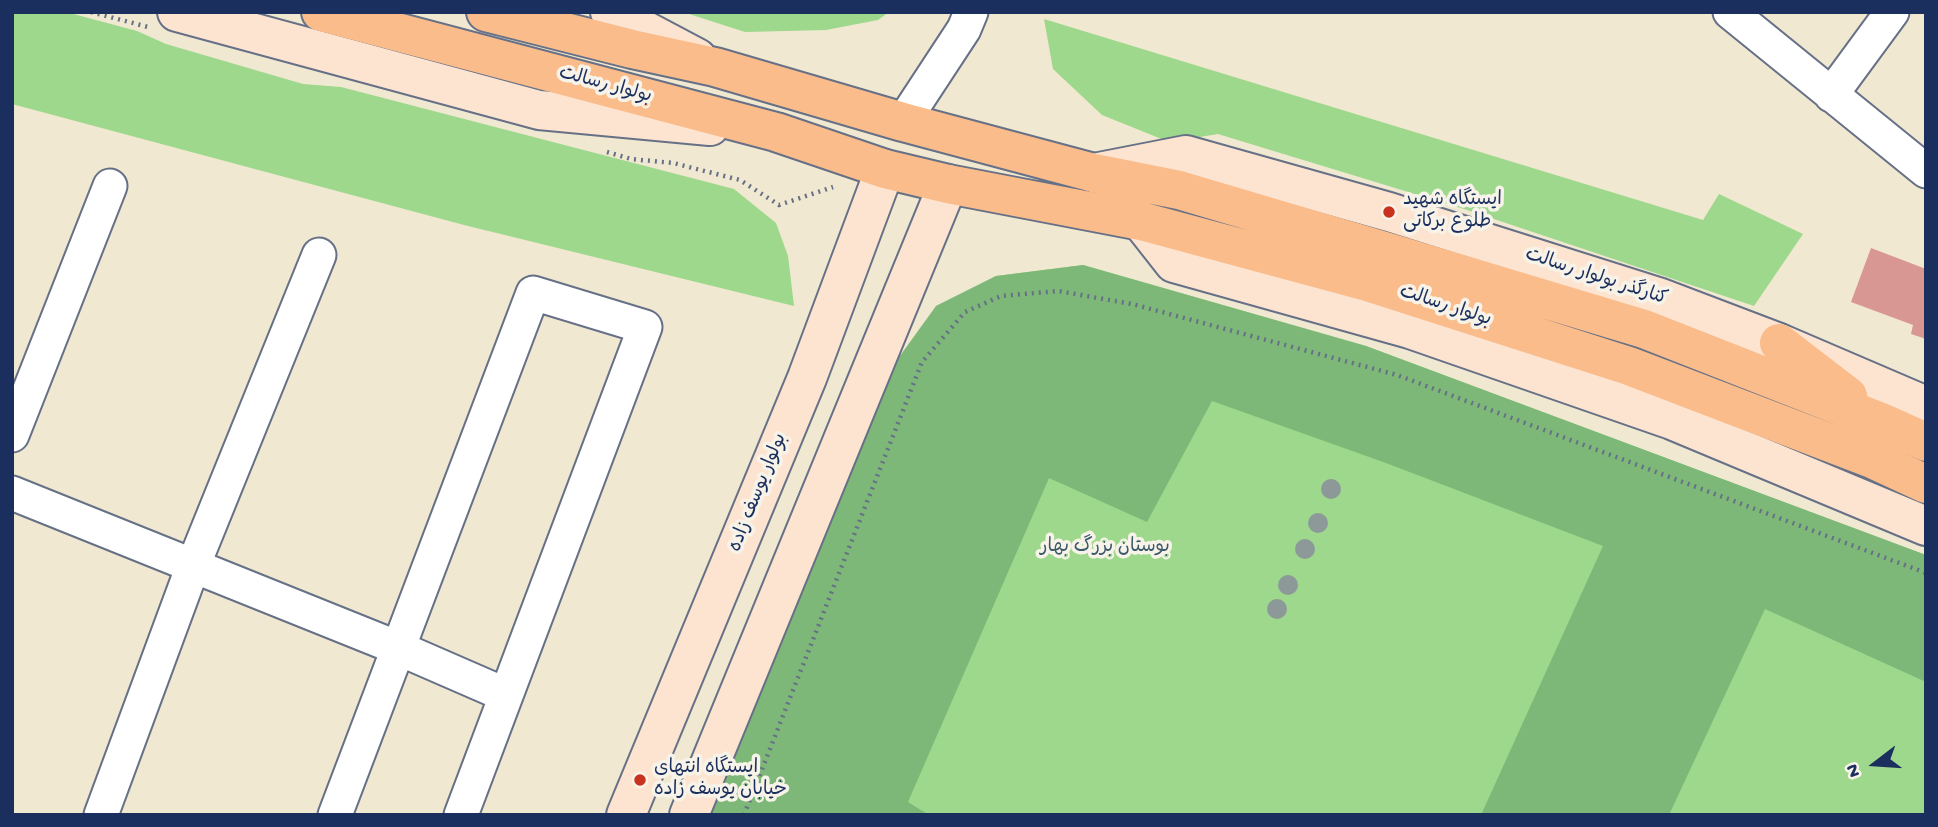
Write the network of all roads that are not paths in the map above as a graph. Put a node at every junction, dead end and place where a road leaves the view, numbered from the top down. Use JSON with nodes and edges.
{"nodes":[{"id":1,"x":177,"y":12,"type":"edge"},
{"id":2,"x":321,"y":12,"type":"edge"},
{"id":3,"x":486,"y":12,"type":"edge"},
{"id":4,"x":610,"y":12,"type":"edge"},
{"id":5,"x":971,"y":12,"type":"edge"},
{"id":6,"x":1730,"y":12,"type":"edge"},
{"id":7,"x":1892,"y":12,"type":"edge"},
{"id":8,"x":715,"y":67,"type":"junction"},
{"id":9,"x":1831,"y":95,"type":"junction"},
{"id":10,"x":903,"y":122,"type":"junction"},
{"id":11,"x":776,"y":132,"type":"junction"},
{"id":12,"x":966,"y":138,"type":"junction"},
{"id":13,"x":886,"y":169,"type":"junction"},
{"id":14,"x":1926,"y":171,"type":"edge"},
{"id":15,"x":1094,"y":173,"type":"junction"},
{"id":16,"x":948,"y":184,"type":"junction"},
{"id":17,"x":110,"y":186,"type":"dead end"},
{"id":18,"x":1140,"y":221,"type":"junction"},
{"id":19,"x":319,"y":255,"type":"dead end"},
{"id":20,"x":1779,"y":343,"type":"junction"},
{"id":21,"x":1926,"y":406,"type":"edge"},
{"id":22,"x":1886,"y":424,"type":"junction"},
{"id":23,"x":12,"y":435,"type":"edge"},
{"id":24,"x":1926,"y":442,"type":"edge"},
{"id":25,"x":1926,"y":484,"type":"edge"},
{"id":26,"x":12,"y":493,"type":"edge"},
{"id":27,"x":1926,"y":526,"type":"edge"},
{"id":28,"x":193,"y":566,"type":"junction"},
{"id":29,"x":398,"y":648,"type":"junction"},
{"id":30,"x":506,"y":695,"type":"junction"},
{"id":31,"x":101,"y":815,"type":"edge"},
{"id":32,"x":335,"y":815,"type":"edge"},
{"id":33,"x":461,"y":815,"type":"edge"},
{"id":34,"x":626,"y":815,"type":"edge"},
{"id":35,"x":689,"y":815,"type":"edge"}],
"edges":[{"from":1,"to":11,"type":"street"},
{"from":2,"to":11,"type":"main road","name":"بولوار رسالت"},
{"from":3,"to":8,"type":"main road"},
{"from":4,"to":8,"type":"street"},
{"from":5,"to":10,"type":"street"},
{"from":6,"to":9,"type":"street"},
{"from":7,"to":9,"type":"street"},
{"from":8,"to":10,"type":"main road"},
{"from":9,"to":14,"type":"street"},
{"from":10,"to":12,"type":"main road","name":"بولوار رسالت"},
{"from":10,"to":13,"type":"main road"},
{"from":11,"to":13,"type":"main road","name":"بولوار رسالت"},
{"from":12,"to":15,"type":"main road","name":"بولوار رسالت"},
{"from":12,"to":16,"type":"main road"},
{"from":13,"to":16,"type":"main road","name":"بولوار رسالت"},
{"from":13,"to":34,"type":"street","name":"بولوار یوسف زاده"},
{"from":15,"to":20,"type":"street","name":"کنارگذر بولوار رسالت"},
{"from":15,"to":22,"type":"main road","name":"بولوار رسالت"},
{"from":16,"to":18,"type":"main road","name":"بولوار رسالت"},
{"from":16,"to":35,"type":"street"},
{"from":17,"to":23,"type":"street"},
{"from":18,"to":25,"type":"main road","name":"بولوار رسالت"},
{"from":18,"to":27,"type":"street"},
{"from":19,"to":28,"type":"street"},
{"from":20,"to":21,"type":"street","name":"کنارگذر بولوار رسالت"},
{"from":20,"to":22,"type":"main road"},
{"from":22,"to":24,"type":"main road","name":"بولوار رسالت"},
{"from":26,"to":28,"type":"street"},
{"from":28,"to":29,"type":"street"},
{"from":28,"to":31,"type":"street"},
{"from":29,"to":30,"type":"street"},
{"from":29,"to":30,"type":"street"},
{"from":29,"to":32,"type":"street"},
{"from":30,"to":33,"type":"street"}]}
